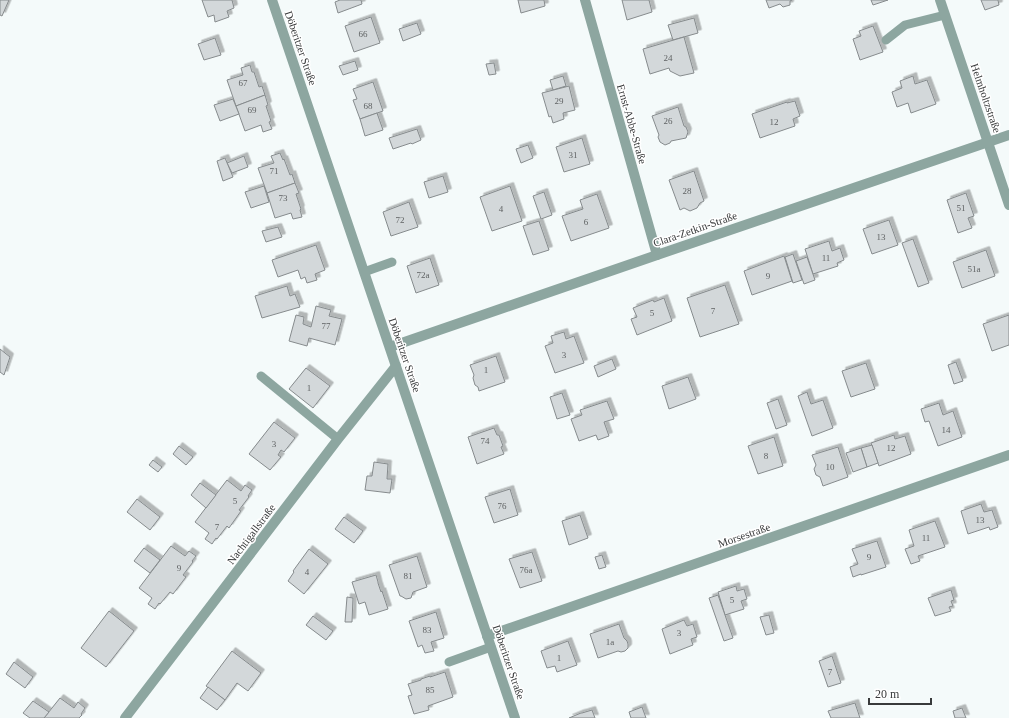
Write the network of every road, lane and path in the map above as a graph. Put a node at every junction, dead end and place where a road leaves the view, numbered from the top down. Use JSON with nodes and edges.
{"nodes":[{"id":1,"x":272,"y":0,"type":"edge"},
{"id":2,"x":585,"y":0,"type":"edge"},
{"id":3,"x":940,"y":0,"type":"edge"},
{"id":4,"x":945,"y":15,"type":"junction"},
{"id":5,"x":886,"y":40,"type":"dead end"},
{"id":6,"x":1009,"y":135,"type":"edge"},
{"id":7,"x":988,"y":142,"type":"junction"},
{"id":8,"x":1009,"y":205,"type":"edge"},
{"id":9,"x":657,"y":255,"type":"junction"},
{"id":10,"x":392,"y":262,"type":"dead end"},
{"id":11,"x":364,"y":272,"type":"junction"},
{"id":12,"x":390,"y":348,"type":"junction"},
{"id":13,"x":396,"y":366,"type":"junction"},
{"id":14,"x":261,"y":376,"type":"dead end"},
{"id":15,"x":338,"y":439,"type":"junction"},
{"id":16,"x":1009,"y":455,"type":"edge"},
{"id":17,"x":487,"y":636,"type":"junction"},
{"id":18,"x":491,"y":647,"type":"junction"},
{"id":19,"x":448,"y":662,"type":"dead end"},
{"id":20,"x":125,"y":718,"type":"edge"},
{"id":21,"x":515,"y":718,"type":"edge"}],
"edges":[{"from":1,"to":11,"type":"street","name":"Döberitzer Straße"},
{"from":2,"to":9,"type":"street","name":"Ernst-Abbe-Straße"},
{"from":3,"to":4,"type":"street","name":"Helmholtzstraße"},
{"from":4,"to":5,"type":"lane"},
{"from":4,"to":7,"type":"street","name":"Helmholtzstraße"},
{"from":6,"to":7,"type":"street","name":"Clara-Zetkin-Straße"},
{"from":7,"to":8,"type":"street","name":"Helmholtzstraße"},
{"from":7,"to":9,"type":"street","name":"Clara-Zetkin-Straße"},
{"from":9,"to":12,"type":"street","name":"Clara-Zetkin-Straße"},
{"from":10,"to":11,"type":"lane"},
{"from":11,"to":12,"type":"street","name":"Döberitzer Straße"},
{"from":12,"to":13,"type":"street","name":"Döberitzer Straße"},
{"from":13,"to":15,"type":"street","name":"Nachtigallstraße"},
{"from":13,"to":17,"type":"street","name":"Döberitzer Straße"},
{"from":14,"to":15,"type":"lane"},
{"from":15,"to":20,"type":"street","name":"Nachtigallstraße"},
{"from":16,"to":17,"type":"street","name":"Morsestraße"},
{"from":17,"to":18,"type":"street","name":"Döberitzer Straße"},
{"from":18,"to":19,"type":"lane"},
{"from":18,"to":21,"type":"street","name":"Döberitzer Straße"}]}
